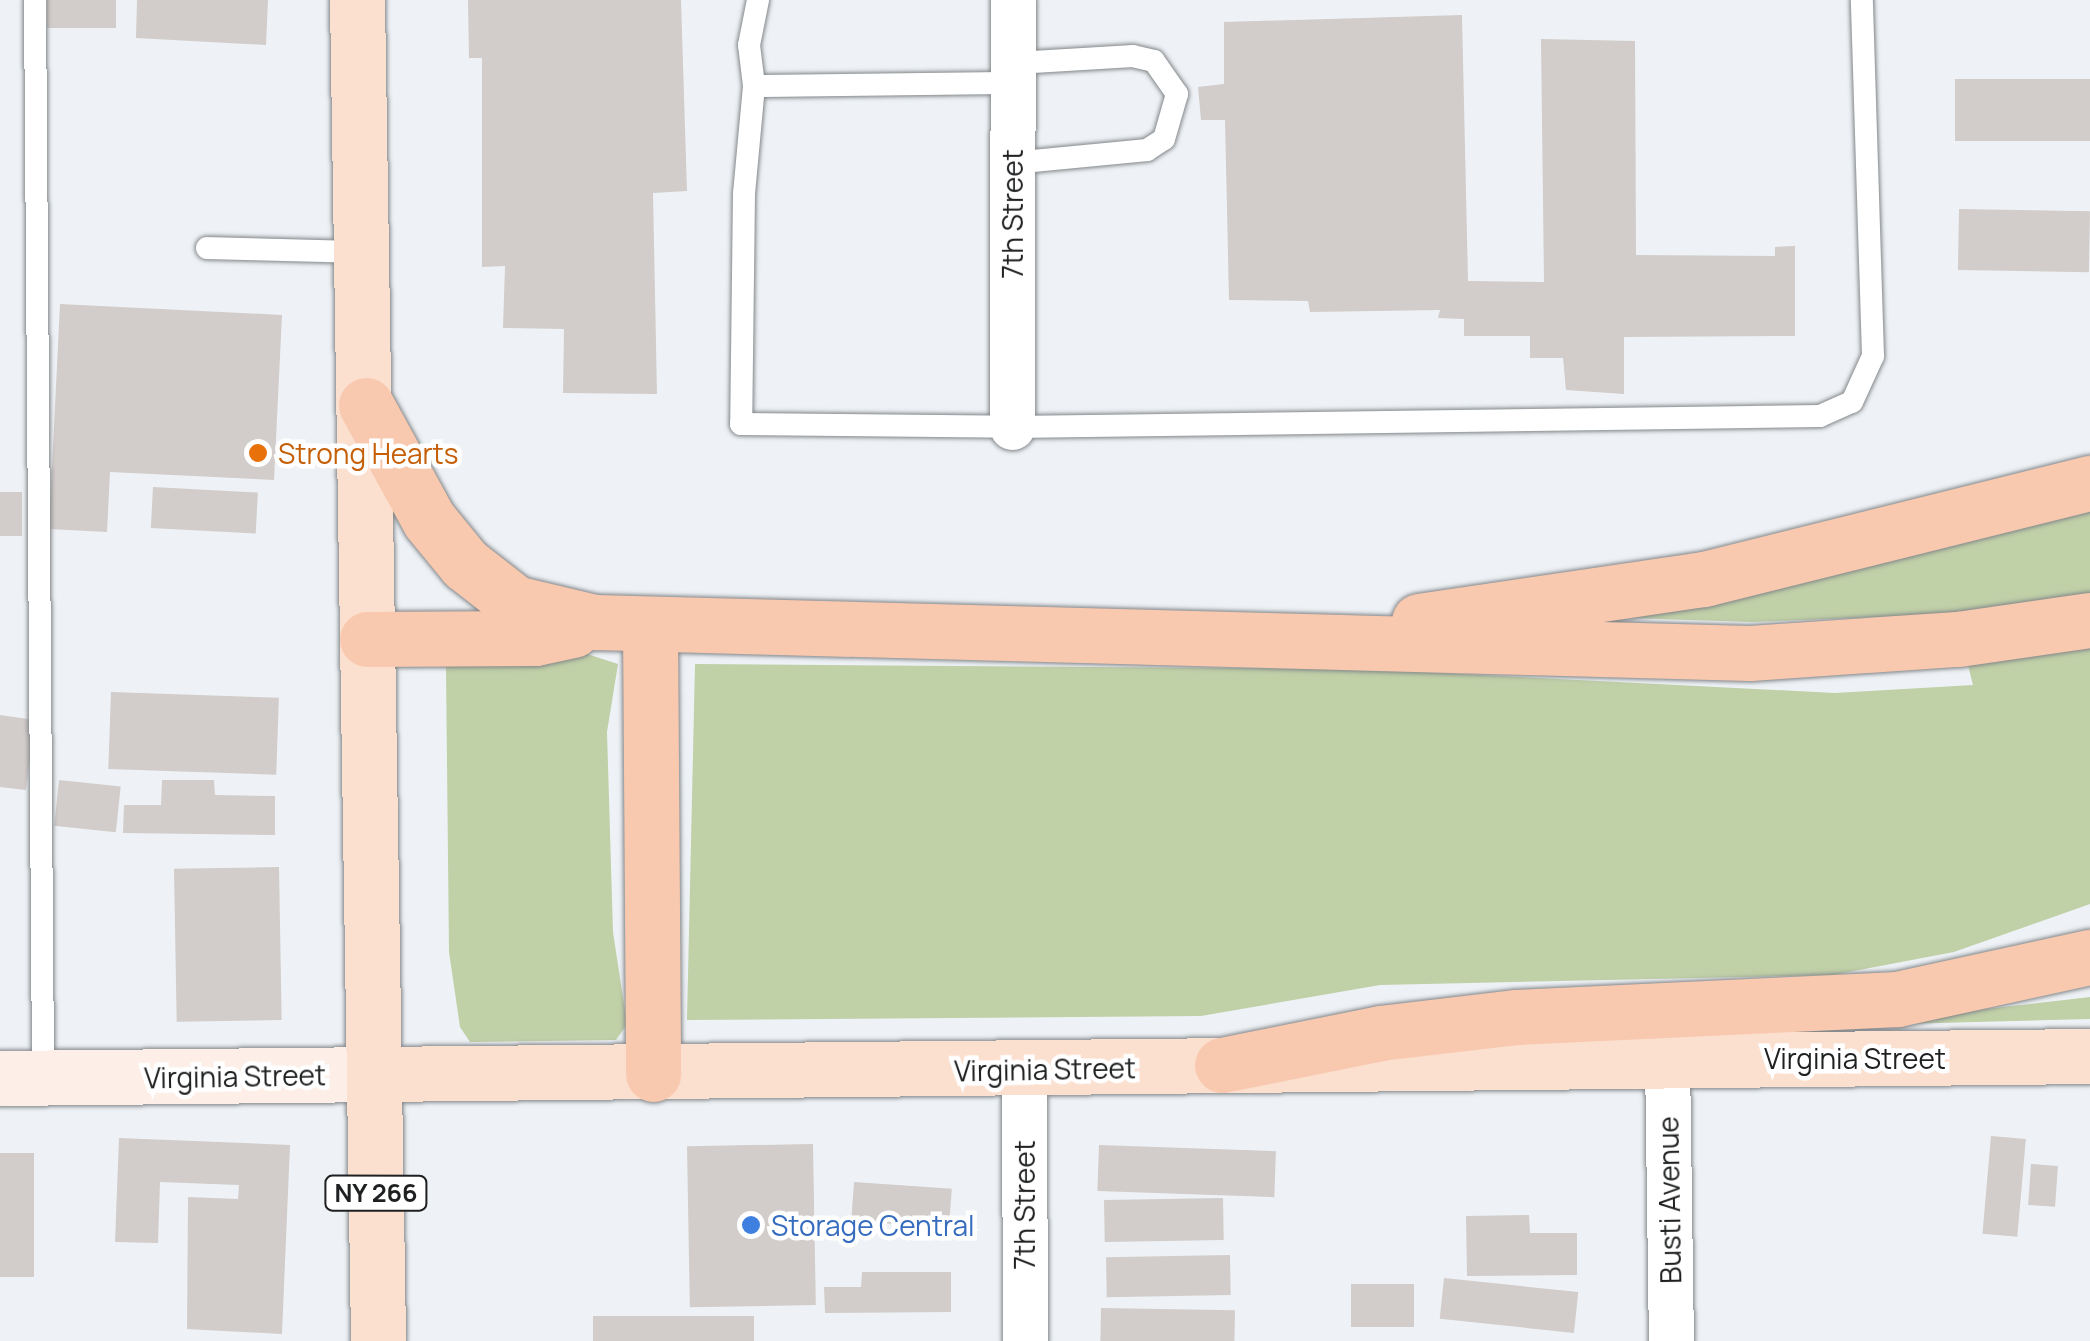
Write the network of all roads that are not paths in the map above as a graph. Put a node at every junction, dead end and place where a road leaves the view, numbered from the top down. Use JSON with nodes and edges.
{"nodes":[{"id":1,"x":35,"y":0,"type":"edge"},
{"id":2,"x":357,"y":0,"type":"edge"},
{"id":3,"x":758,"y":0,"type":"edge"},
{"id":4,"x":1013,"y":0,"type":"edge"},
{"id":5,"x":1862,"y":0,"type":"edge"},
{"id":6,"x":1014,"y":73,"type":"junction"},
{"id":7,"x":754,"y":86,"type":"junction"},
{"id":8,"x":1012,"y":163,"type":"junction"},
{"id":9,"x":207,"y":248,"type":"dead end"},
{"id":10,"x":363,"y":252,"type":"junction"},
{"id":11,"x":366,"y":406,"type":"junction"},
{"id":12,"x":1012,"y":427,"type":"junction"},
{"id":13,"x":2090,"y":483,"type":"edge"},
{"id":14,"x":2090,"y":620,"type":"edge"},
{"id":15,"x":594,"y":622,"type":"junction"},
{"id":16,"x":650,"y":624,"type":"junction"},
{"id":17,"x":1317,"y":637,"type":"junction"},
{"id":18,"x":367,"y":639,"type":"junction"},
{"id":19,"x":2090,"y":958,"type":"edge"},
{"id":20,"x":2090,"y":1056,"type":"edge"},
{"id":21,"x":1668,"y":1058,"type":"junction"},
{"id":22,"x":1222,"y":1065,"type":"junction"},
{"id":23,"x":1024,"y":1070,"type":"junction"},
{"id":24,"x":375,"y":1074,"type":"junction"},
{"id":25,"x":653,"y":1074,"type":"junction"},
{"id":26,"x":22,"y":1078,"type":"edge"},
{"id":27,"x":378,"y":1341,"type":"edge"},
{"id":28,"x":1026,"y":1341,"type":"edge"},
{"id":29,"x":1672,"y":1341,"type":"edge"}],
"edges":[{"from":1,"to":26,"type":"lane"},
{"from":2,"to":10,"type":"main road"},
{"from":3,"to":7,"type":"lane"},
{"from":4,"to":6,"type":"street","name":"7th Street"},
{"from":5,"to":12,"type":"lane"},
{"from":6,"to":7,"type":"lane"},
{"from":6,"to":8,"type":"street","name":"7th Street"},
{"from":6,"to":8,"type":"lane"},
{"from":7,"to":12,"type":"lane"},
{"from":8,"to":12,"type":"street","name":"7th Street"},
{"from":9,"to":10,"type":"lane"},
{"from":10,"to":11,"type":"main road"},
{"from":11,"to":15,"type":"highway"},
{"from":11,"to":18,"type":"main road"},
{"from":13,"to":17,"type":"highway"},
{"from":14,"to":17,"type":"highway"},
{"from":15,"to":16,"type":"highway"},
{"from":15,"to":18,"type":"highway"},
{"from":16,"to":17,"type":"highway"},
{"from":16,"to":25,"type":"highway"},
{"from":18,"to":24,"type":"main road","number":"NY 266"},
{"from":19,"to":22,"type":"highway"},
{"from":20,"to":21,"type":"main road","name":"Virginia Street"},
{"from":21,"to":22,"type":"main road","name":"Virginia Street"},
{"from":21,"to":29,"type":"street","name":"Busti Avenue"},
{"from":22,"to":23,"type":"main road","name":"Virginia Street"},
{"from":23,"to":25,"type":"main road","name":"Virginia Street"},
{"from":23,"to":28,"type":"street","name":"7th Street"},
{"from":24,"to":25,"type":"main road","name":"Virginia Street"},
{"from":24,"to":26,"type":"main road","name":"Virginia Street"},
{"from":24,"to":27,"type":"main road","number":"NY 266"}]}
